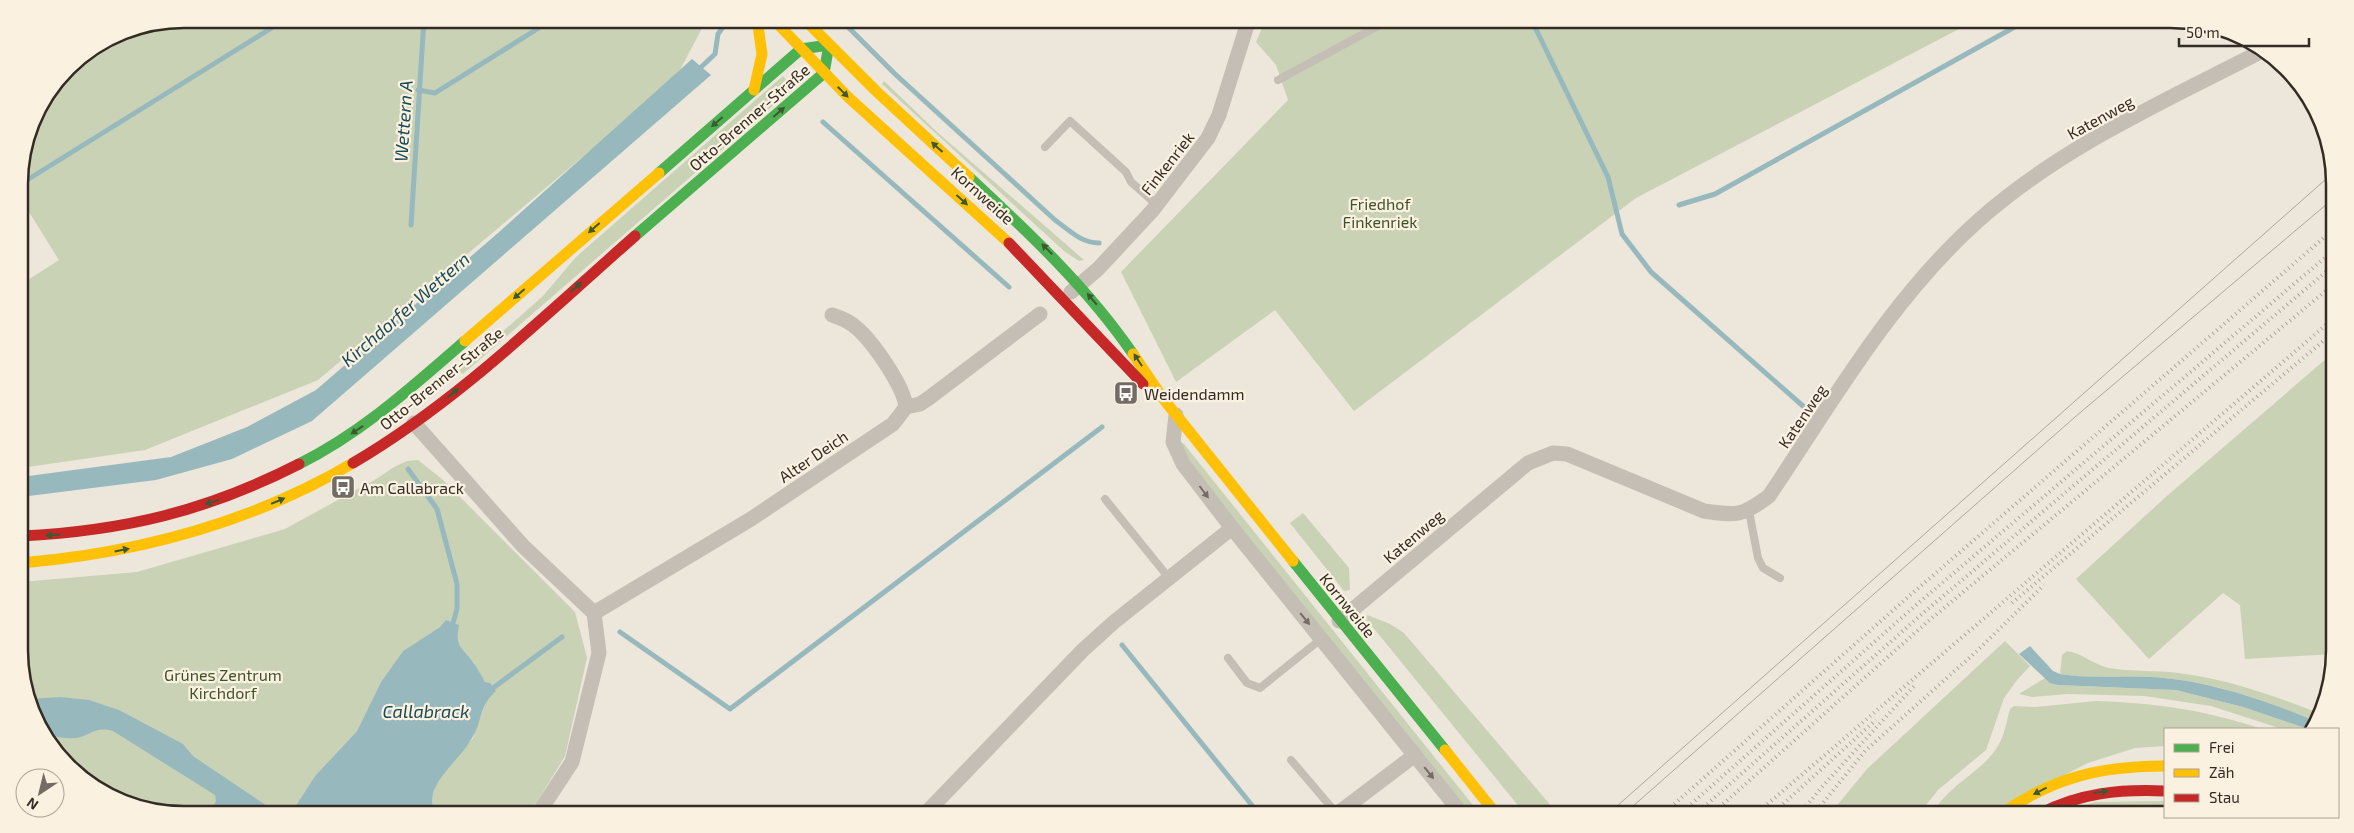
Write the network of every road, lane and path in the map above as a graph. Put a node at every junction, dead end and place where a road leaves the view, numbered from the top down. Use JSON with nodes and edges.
{"nodes":[{"id":1,"x":759,"y":28,"type":"edge"},
{"id":2,"x":782,"y":28,"type":"edge"},
{"id":3,"x":813,"y":28,"type":"edge"},
{"id":4,"x":1246,"y":28,"type":"edge"},
{"id":5,"x":1374,"y":28,"type":"edge"},
{"id":6,"x":829,"y":45,"type":"junction"},
{"id":7,"x":801,"y":48,"type":"junction"},
{"id":8,"x":2257,"y":54,"type":"edge"},
{"id":9,"x":824,"y":73,"type":"junction"},
{"id":10,"x":1278,"y":80,"type":"dead end"},
{"id":11,"x":754,"y":90,"type":"junction"},
{"id":12,"x":1045,"y":147,"type":"dead end"},
{"id":13,"x":1157,"y":205,"type":"junction"},
{"id":14,"x":1080,"y":285,"type":"junction"},
{"id":15,"x":1063,"y":298,"type":"junction"},
{"id":16,"x":832,"y":314,"type":"dead end"},
{"id":17,"x":1040,"y":314,"type":"dead end"},
{"id":18,"x":1164,"y":401,"type":"junction"},
{"id":19,"x":906,"y":407,"type":"junction"},
{"id":20,"x":405,"y":412,"type":"junction"},
{"id":21,"x":1176,"y":415,"type":"junction"},
{"id":22,"x":1105,"y":499,"type":"dead end"},
{"id":23,"x":1749,"y":511,"type":"junction"},
{"id":24,"x":1232,"y":528,"type":"junction"},
{"id":25,"x":28,"y":536,"type":"edge"},
{"id":26,"x":28,"y":562,"type":"edge"},
{"id":27,"x":1169,"y":578,"type":"junction"},
{"id":28,"x":1780,"y":578,"type":"dead end"},
{"id":29,"x":594,"y":613,"type":"junction"},
{"id":30,"x":1339,"y":622,"type":"junction"},
{"id":31,"x":1321,"y":639,"type":"junction"},
{"id":32,"x":1228,"y":658,"type":"dead end"},
{"id":33,"x":1414,"y":755,"type":"junction"},
{"id":34,"x":1291,"y":760,"type":"dead end"},
{"id":35,"x":2164,"y":766,"type":"edge"},
{"id":36,"x":2164,"y":791,"type":"edge"},
{"id":37,"x":1330,"y":805,"type":"edge"},
{"id":38,"x":1348,"y":805,"type":"edge"},
{"id":39,"x":1455,"y":805,"type":"edge"},
{"id":40,"x":1489,"y":805,"type":"edge"},
{"id":41,"x":2016,"y":805,"type":"edge"},
{"id":42,"x":2061,"y":805,"type":"edge"},
{"id":43,"x":543,"y":806,"type":"edge"},
{"id":44,"x":933,"y":806,"type":"edge"}],
"edges":[{"from":1,"to":11,"type":"main road"},
{"from":2,"to":7,"type":"main road","name":"Kornweide"},
{"from":3,"to":6,"type":"main road","name":"Kornweide"},
{"from":4,"to":13,"type":"street","name":"Finkenriek"},
{"from":5,"to":10,"type":"lane"},
{"from":6,"to":7,"type":"main road","name":"Otto-Brenner-Straße"},
{"from":6,"to":9,"type":"main road","name":"Otto-Brenner-Straße"},
{"from":14,"to":6,"type":"main road","name":"Kornweide","one_way":true},
{"from":7,"to":9,"type":"main road","name":"Kornweide"},
{"from":7,"to":11,"type":"main road","name":"Otto-Brenner-Straße"},
{"from":8,"to":23,"type":"street","name":"Katenweg"},
{"from":9,"to":15,"type":"main road","name":"Kornweide","one_way":true},
{"from":20,"to":9,"type":"main road","name":"Otto-Brenner-Straße","one_way":true},
{"from":11,"to":20,"type":"main road","name":"Otto-Brenner-Straße","one_way":true},
{"from":12,"to":13,"type":"lane"},
{"from":13,"to":14,"type":"street","name":"Finkenriek"},
{"from":14,"to":15,"type":"street","name":"Finkenriek"},
{"from":18,"to":14,"type":"main road","name":"Kornweide","one_way":true},
{"from":15,"to":18,"type":"main road","name":"Kornweide"},
{"from":16,"to":19,"type":"street"},
{"from":17,"to":19,"type":"street","name":"Alter Deich"},
{"from":18,"to":21,"type":"main road","name":"Kornweide"},
{"from":19,"to":29,"type":"street","name":"Alter Deich"},
{"from":20,"to":25,"type":"main road","name":"Otto-Brenner-Straße","one_way":true},
{"from":26,"to":20,"type":"main road","name":"Otto-Brenner-Straße","one_way":true},
{"from":20,"to":29,"type":"street"},
{"from":21,"to":24,"type":"street","one_way":true},
{"from":21,"to":30,"type":"main road","name":"Kornweide"},
{"from":22,"to":27,"type":"lane"},
{"from":23,"to":28,"type":"lane"},
{"from":23,"to":30,"type":"street","name":"Katenweg"},
{"from":24,"to":27,"type":"street"},
{"from":24,"to":31,"type":"street","one_way":true},
{"from":27,"to":44,"type":"street"},
{"from":29,"to":43,"type":"street"},
{"from":30,"to":40,"type":"main road","name":"Kornweide"},
{"from":31,"to":32,"type":"lane"},
{"from":31,"to":33,"type":"street"},
{"from":33,"to":38,"type":"street"},
{"from":33,"to":39,"type":"street","one_way":true},
{"from":34,"to":37,"type":"lane"},
{"from":35,"to":41,"type":"main road","one_way":true},
{"from":42,"to":36,"type":"main road","one_way":true}]}
